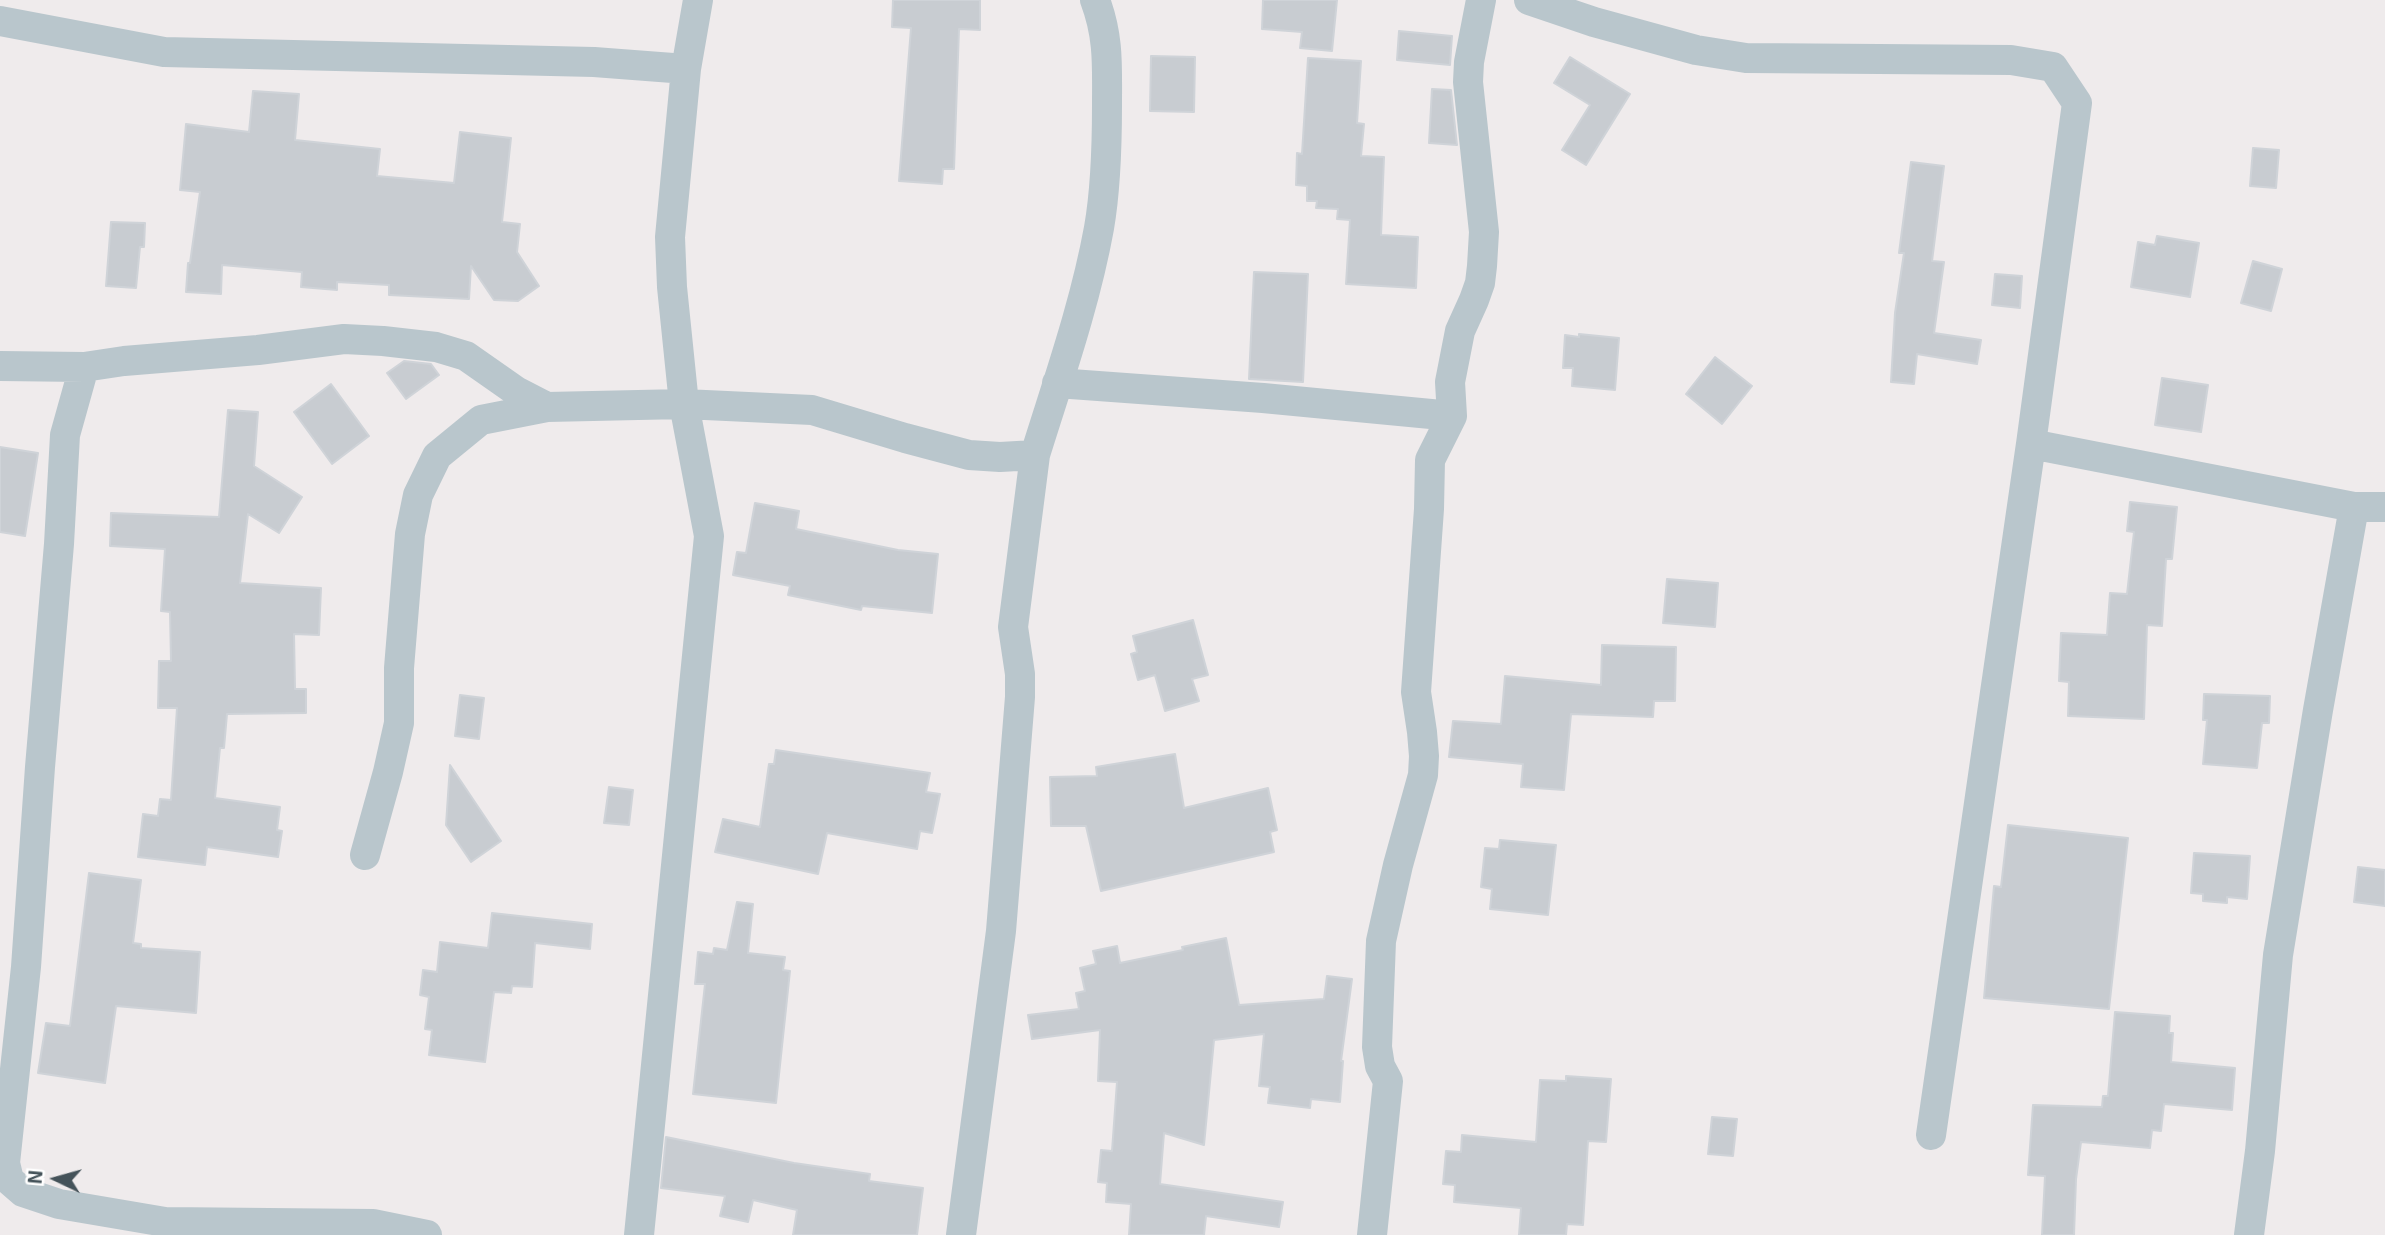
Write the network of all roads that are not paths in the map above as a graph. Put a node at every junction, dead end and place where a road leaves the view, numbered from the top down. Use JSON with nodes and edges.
{"nodes":[{"id":1,"x":698,"y":0,"type":"edge"},
{"id":2,"x":1095,"y":0,"type":"edge"},
{"id":3,"x":1481,"y":0,"type":"edge"},
{"id":4,"x":1528,"y":0,"type":"edge"},
{"id":5,"x":0,"y":21,"type":"edge"},
{"id":6,"x":686,"y":69,"type":"junction"},
{"id":7,"x":0,"y":366,"type":"edge"},
{"id":8,"x":84,"y":367,"type":"junction"},
{"id":9,"x":1057,"y":383,"type":"junction"},
{"id":10,"x":684,"y":404,"type":"junction"},
{"id":11,"x":547,"y":407,"type":"junction"},
{"id":12,"x":1452,"y":416,"type":"junction"},
{"id":13,"x":2031,"y":444,"type":"junction"},
{"id":14,"x":1035,"y":455,"type":"junction"},
{"id":15,"x":2354,"y":507,"type":"junction"},
{"id":16,"x":2385,"y":507,"type":"edge"},
{"id":17,"x":365,"y":855,"type":"dead end"},
{"id":18,"x":1931,"y":1135,"type":"dead end"},
{"id":19,"x":427,"y":1235,"type":"edge"},
{"id":20,"x":639,"y":1235,"type":"edge"},
{"id":21,"x":961,"y":1235,"type":"edge"},
{"id":22,"x":1372,"y":1235,"type":"edge"},
{"id":23,"x":2249,"y":1235,"type":"edge"}],
"edges":[{"from":1,"to":6,"type":"street"},
{"from":2,"to":9,"type":"street"},
{"from":3,"to":12,"type":"street"},
{"from":4,"to":13,"type":"street"},
{"from":5,"to":6,"type":"street"},
{"from":6,"to":10,"type":"street"},
{"from":7,"to":8,"type":"street"},
{"from":8,"to":11,"type":"street"},
{"from":8,"to":19,"type":"street"},
{"from":9,"to":12,"type":"street"},
{"from":9,"to":14,"type":"street"},
{"from":10,"to":11,"type":"street"},
{"from":10,"to":14,"type":"street"},
{"from":10,"to":20,"type":"street"},
{"from":11,"to":17,"type":"street"},
{"from":12,"to":22,"type":"street"},
{"from":13,"to":15,"type":"street"},
{"from":13,"to":18,"type":"street"},
{"from":14,"to":21,"type":"street"},
{"from":15,"to":16,"type":"street"},
{"from":15,"to":23,"type":"street"}]}
